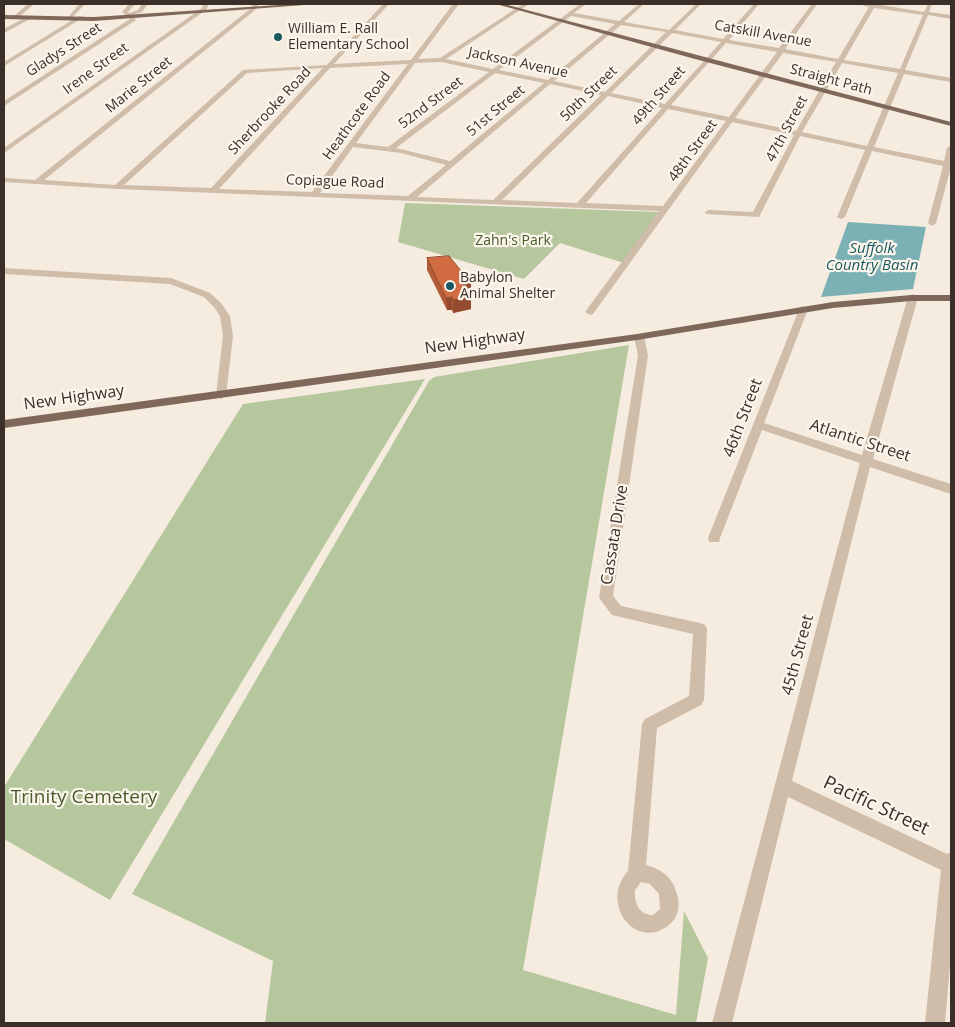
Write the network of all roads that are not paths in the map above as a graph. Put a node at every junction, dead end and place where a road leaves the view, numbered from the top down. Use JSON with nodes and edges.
{"nodes":[{"id":1,"x":30,"y":4,"type":"edge"},
{"id":2,"x":82,"y":4,"type":"edge"},
{"id":3,"x":132,"y":4,"type":"edge"},
{"id":4,"x":146,"y":4,"type":"edge"},
{"id":5,"x":280,"y":4,"type":"edge"},
{"id":6,"x":314,"y":4,"type":"edge"},
{"id":7,"x":386,"y":4,"type":"edge"},
{"id":8,"x":456,"y":4,"type":"edge"},
{"id":9,"x":499,"y":4,"type":"edge"},
{"id":10,"x":583,"y":4,"type":"edge"},
{"id":11,"x":642,"y":4,"type":"edge"},
{"id":12,"x":699,"y":4,"type":"edge"},
{"id":13,"x":757,"y":4,"type":"edge"},
{"id":14,"x":815,"y":4,"type":"edge"},
{"id":15,"x":860,"y":4,"type":"edge"},
{"id":16,"x":930,"y":4,"type":"edge"},
{"id":17,"x":872,"y":5,"type":"edge"},
{"id":18,"x":255,"y":6,"type":"edge"},
{"id":19,"x":520,"y":6,"type":"edge"},
{"id":20,"x":202,"y":8,"type":"edge"},
{"id":21,"x":926,"y":14,"type":"junction"},
{"id":22,"x":132,"y":16,"type":"junction"},
{"id":23,"x":4,"y":17,"type":"edge"},
{"id":24,"x":16,"y":17,"type":"junction"},
{"id":25,"x":565,"y":17,"type":"junction"},
{"id":26,"x":951,"y":17,"type":"edge"},
{"id":27,"x":28,"y":18,"type":"junction"},
{"id":28,"x":68,"y":19,"type":"junction"},
{"id":29,"x":79,"y":19,"type":"junction"},
{"id":30,"x":620,"y":22,"type":"junction"},
{"id":31,"x":4,"y":31,"type":"edge"},
{"id":32,"x":671,"y":31,"type":"junction"},
{"id":33,"x":608,"y":32,"type":"junction"},
{"id":34,"x":725,"y":40,"type":"junction"},
{"id":35,"x":656,"y":46,"type":"junction"},
{"id":36,"x":781,"y":50,"type":"junction"},
{"id":37,"x":441,"y":60,"type":"junction"},
{"id":38,"x":706,"y":60,"type":"junction"},
{"id":39,"x":840,"y":60,"type":"junction"},
{"id":40,"x":412,"y":62,"type":"junction"},
{"id":41,"x":4,"y":64,"type":"edge"},
{"id":42,"x":328,"y":67,"type":"junction"},
{"id":43,"x":494,"y":71,"type":"junction"},
{"id":44,"x":902,"y":71,"type":"junction"},
{"id":45,"x":763,"y":75,"type":"junction"},
{"id":46,"x":951,"y":80,"type":"edge"},
{"id":47,"x":549,"y":82,"type":"junction"},
{"id":48,"x":823,"y":90,"type":"junction"},
{"id":49,"x":606,"y":94,"type":"junction"},
{"id":50,"x":4,"y":104,"type":"edge"},
{"id":51,"x":666,"y":106,"type":"junction"},
{"id":52,"x":887,"y":107,"type":"junction"},
{"id":53,"x":730,"y":120,"type":"junction"},
{"id":54,"x":951,"y":124,"type":"edge"},
{"id":55,"x":798,"y":134,"type":"junction"},
{"id":56,"x":351,"y":145,"type":"junction"},
{"id":57,"x":870,"y":148,"type":"junction"},
{"id":58,"x":951,"y":148,"type":"edge"},
{"id":59,"x":390,"y":149,"type":"junction"},
{"id":60,"x":4,"y":151,"type":"edge"},
{"id":61,"x":452,"y":164,"type":"junction"},
{"id":62,"x":949,"y":165,"type":"edge"},
{"id":63,"x":4,"y":180,"type":"edge"},
{"id":64,"x":37,"y":182,"type":"junction"},
{"id":65,"x":117,"y":187,"type":"junction"},
{"id":66,"x":213,"y":190,"type":"junction"},
{"id":67,"x":314,"y":195,"type":"junction"},
{"id":68,"x":411,"y":198,"type":"junction"},
{"id":69,"x":496,"y":202,"type":"junction"},
{"id":70,"x":580,"y":205,"type":"junction"},
{"id":71,"x":666,"y":209,"type":"junction"},
{"id":72,"x":709,"y":212,"type":"dead end"},
{"id":73,"x":841,"y":217,"type":"dead end"},
{"id":74,"x":932,"y":223,"type":"dead end"},
{"id":75,"x":4,"y":271,"type":"edge"},
{"id":76,"x":913,"y":297,"type":"junction"},
{"id":77,"x":951,"y":298,"type":"edge"},
{"id":78,"x":802,"y":309,"type":"junction"},
{"id":79,"x":590,"y":312,"type":"dead end"},
{"id":80,"x":639,"y":336,"type":"junction"},
{"id":81,"x":221,"y":395,"type":"junction"},
{"id":82,"x":4,"y":424,"type":"edge"},
{"id":83,"x":758,"y":425,"type":"junction"},
{"id":84,"x":866,"y":461,"type":"junction"},
{"id":85,"x":951,"y":489,"type":"edge"},
{"id":86,"x":714,"y":538,"type":"dead end"},
{"id":87,"x":782,"y":785,"type":"junction"},
{"id":88,"x":951,"y":861,"type":"edge"},
{"id":89,"x":951,"y":865,"type":"edge"},
{"id":90,"x":636,"y":875,"type":"dead end"},
{"id":91,"x":722,"y":1023,"type":"edge"},
{"id":92,"x":935,"y":1023,"type":"edge"}],
"edges":[{"from":1,"to":24,"type":"street"},
{"from":2,"to":28,"type":"street"},
{"from":3,"to":22,"type":"street"},
{"from":4,"to":22,"type":"street","name":"Gladys Street"},
{"from":5,"to":18,"type":"main road"},
{"from":6,"to":18,"type":"main road"},
{"from":7,"to":42,"type":"street","name":"Sherbrooke Road"},
{"from":8,"to":40,"type":"street","name":"Heathcote Road"},
{"from":9,"to":19,"type":"main road","name":"Straight Path"},
{"from":10,"to":25,"type":"street","name":"52nd Street"},
{"from":11,"to":30,"type":"street","name":"51st Street"},
{"from":12,"to":32,"type":"street","name":"50th Street"},
{"from":13,"to":34,"type":"street","name":"49th Street"},
{"from":14,"to":36,"type":"street","name":"48th Street"},
{"from":15,"to":17,"type":"street"},
{"from":16,"to":21,"type":"street"},
{"from":17,"to":21,"type":"street"},
{"from":17,"to":39,"type":"street","name":"47th Street"},
{"from":18,"to":20,"type":"main road"},
{"from":18,"to":64,"type":"street","name":"Marie Street"},
{"from":19,"to":25,"type":"main road","name":"Straight Path"},
{"from":19,"to":37,"type":"street"},
{"from":20,"to":22,"type":"main road"},
{"from":20,"to":60,"type":"street","name":"Irene Street"},
{"from":21,"to":26,"type":"street"},
{"from":21,"to":44,"type":"street"},
{"from":22,"to":29,"type":"main road"},
{"from":22,"to":50,"type":"street","name":"Gladys Street"},
{"from":23,"to":24,"type":"main road"},
{"from":24,"to":27,"type":"main road"},
{"from":25,"to":30,"type":"street","name":"Catskill Avenue"},
{"from":25,"to":33,"type":"main road","name":"Straight Path"},
{"from":25,"to":43,"type":"street","name":"52nd Street"},
{"from":27,"to":28,"type":"main road"},
{"from":27,"to":31,"type":"street"},
{"from":28,"to":29,"type":"main road"},
{"from":29,"to":41,"type":"street"},
{"from":30,"to":32,"type":"street","name":"Catskill Avenue"},
{"from":30,"to":33,"type":"street","name":"51st Street"},
{"from":32,"to":34,"type":"street","name":"Catskill Avenue"},
{"from":32,"to":35,"type":"street","name":"50th Street"},
{"from":33,"to":35,"type":"main road","name":"Straight Path"},
{"from":33,"to":47,"type":"street","name":"51st Street"},
{"from":34,"to":36,"type":"street","name":"Catskill Avenue"},
{"from":34,"to":38,"type":"street","name":"49th Street"},
{"from":35,"to":38,"type":"main road","name":"Straight Path"},
{"from":35,"to":49,"type":"street","name":"50th Street"},
{"from":36,"to":39,"type":"street","name":"Catskill Avenue"},
{"from":36,"to":45,"type":"street","name":"48th Street"},
{"from":37,"to":40,"type":"street","name":"Jackson Avenue"},
{"from":37,"to":43,"type":"street","name":"Jackson Avenue"},
{"from":38,"to":45,"type":"main road","name":"Straight Path"},
{"from":38,"to":51,"type":"street","name":"49th Street"},
{"from":39,"to":44,"type":"street","name":"Catskill Avenue"},
{"from":39,"to":48,"type":"street","name":"47th Street"},
{"from":40,"to":42,"type":"street","name":"Jackson Avenue"},
{"from":40,"to":56,"type":"street","name":"Heathcote Road"},
{"from":42,"to":65,"type":"street","name":"Jackson Avenue"},
{"from":42,"to":66,"type":"street","name":"Sherbrooke Road"},
{"from":43,"to":47,"type":"street","name":"Jackson Avenue"},
{"from":43,"to":59,"type":"street","name":"52nd Street"},
{"from":44,"to":46,"type":"street","name":"Catskill Avenue"},
{"from":44,"to":52,"type":"street"},
{"from":45,"to":48,"type":"main road","name":"Straight Path"},
{"from":45,"to":53,"type":"street","name":"48th Street"},
{"from":47,"to":49,"type":"street","name":"Jackson Avenue"},
{"from":47,"to":61,"type":"street","name":"51st Street"},
{"from":48,"to":52,"type":"main road","name":"Straight Path"},
{"from":48,"to":55,"type":"street","name":"47th Street"},
{"from":49,"to":51,"type":"street","name":"Jackson Avenue"},
{"from":49,"to":69,"type":"street","name":"50th Street"},
{"from":51,"to":53,"type":"street","name":"Jackson Avenue"},
{"from":51,"to":70,"type":"street","name":"49th Street"},
{"from":52,"to":54,"type":"main road","name":"Straight Path"},
{"from":52,"to":57,"type":"street"},
{"from":53,"to":55,"type":"street","name":"Jackson Avenue"},
{"from":53,"to":71,"type":"street","name":"48th Street"},
{"from":55,"to":57,"type":"street","name":"Jackson Avenue"},
{"from":55,"to":72,"type":"street","name":"47th Street"},
{"from":56,"to":59,"type":"street"},
{"from":56,"to":67,"type":"street","name":"Heathcote Road"},
{"from":57,"to":62,"type":"street","name":"Jackson Avenue"},
{"from":57,"to":73,"type":"street"},
{"from":58,"to":62,"type":"street"},
{"from":59,"to":61,"type":"street"},
{"from":61,"to":68,"type":"street","name":"51st Street"},
{"from":62,"to":74,"type":"street"},
{"from":63,"to":64,"type":"street","name":"Copiague Road"},
{"from":64,"to":65,"type":"street","name":"Copiague Road"},
{"from":65,"to":66,"type":"street","name":"Copiague Road"},
{"from":66,"to":67,"type":"street","name":"Copiague Road"},
{"from":67,"to":68,"type":"street","name":"Copiague Road"},
{"from":68,"to":69,"type":"street","name":"Copiague Road"},
{"from":69,"to":70,"type":"street","name":"Copiague Road"},
{"from":70,"to":71,"type":"street","name":"Copiague Road"},
{"from":71,"to":79,"type":"street","name":"48th Street"},
{"from":75,"to":81,"type":"street"},
{"from":76,"to":77,"type":"main road","name":"New Highway"},
{"from":76,"to":78,"type":"main road","name":"New Highway"},
{"from":76,"to":84,"type":"street","name":"45th Street"},
{"from":78,"to":80,"type":"main road","name":"New Highway"},
{"from":78,"to":83,"type":"street","name":"46th Street"},
{"from":80,"to":81,"type":"main road","name":"New Highway"},
{"from":80,"to":90,"type":"street","name":"Cassata Drive"},
{"from":81,"to":82,"type":"main road","name":"New Highway"},
{"from":83,"to":84,"type":"street","name":"Atlantic Street"},
{"from":83,"to":86,"type":"street","name":"46th Street"},
{"from":84,"to":85,"type":"street","name":"Atlantic Street"},
{"from":84,"to":87,"type":"street","name":"45th Street"},
{"from":87,"to":89,"type":"street","name":"Pacific Street"},
{"from":87,"to":91,"type":"street","name":"45th Street"},
{"from":88,"to":89,"type":"street"},
{"from":89,"to":92,"type":"street"}]}
